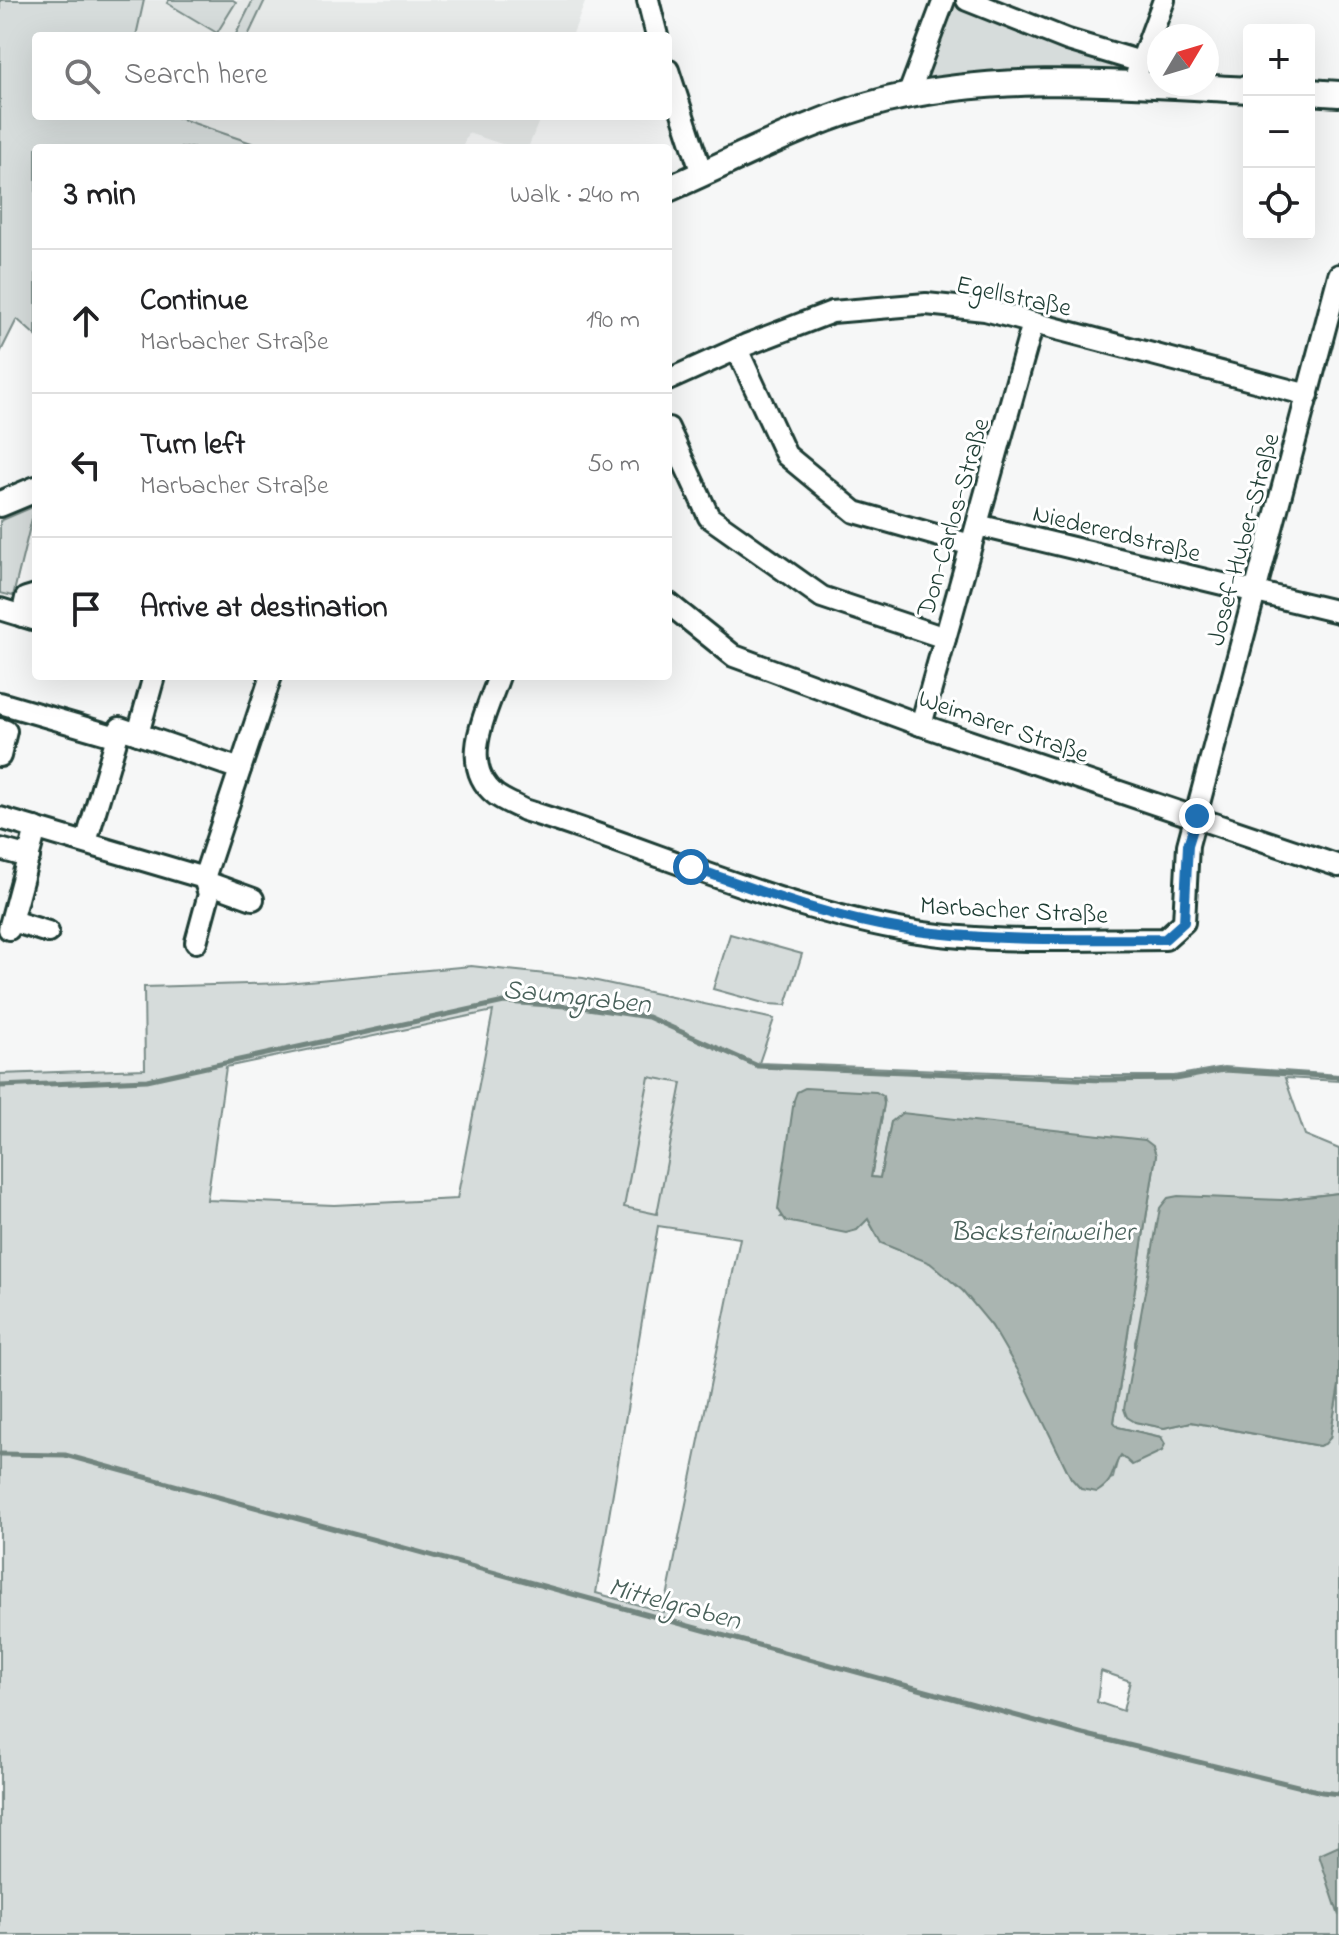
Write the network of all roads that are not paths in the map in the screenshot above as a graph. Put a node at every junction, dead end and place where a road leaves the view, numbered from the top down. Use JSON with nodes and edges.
{"nodes":[{"id":1,"x":648,"y":0,"type":"edge"},
{"id":2,"x":944,"y":0,"type":"edge"},
{"id":3,"x":967,"y":0,"type":"edge"},
{"id":4,"x":1164,"y":0,"type":"edge"},
{"id":5,"x":656,"y":32,"type":"edge"},
{"id":6,"x":1137,"y":73,"type":"junction"},
{"id":7,"x":672,"y":82,"type":"edge"},
{"id":8,"x":1243,"y":89,"type":"edge"},
{"id":9,"x":1315,"y":92,"type":"edge"},
{"id":10,"x":1339,"y":94,"type":"edge"},
{"id":11,"x":908,"y":96,"type":"junction"},
{"id":12,"x":702,"y":174,"type":"junction"},
{"id":13,"x":672,"y":187,"type":"edge"},
{"id":14,"x":1339,"y":275,"type":"edge"},
{"id":15,"x":1033,"y":323,"type":"junction"},
{"id":16,"x":1332,"y":330,"type":"edge"},
{"id":17,"x":737,"y":349,"type":"junction"},
{"id":18,"x":672,"y":378,"type":"edge"},
{"id":19,"x":1308,"y":395,"type":"junction"},
{"id":20,"x":672,"y":437,"type":"edge"},
{"id":21,"x":32,"y":491,"type":"edge"},
{"id":22,"x":0,"y":504,"type":"edge"},
{"id":23,"x":974,"y":535,"type":"junction"},
{"id":24,"x":1254,"y":592,"type":"junction"},
{"id":25,"x":32,"y":596,"type":"edge"},
{"id":26,"x":672,"y":606,"type":"edge"},
{"id":27,"x":0,"y":609,"type":"edge"},
{"id":28,"x":1339,"y":612,"type":"edge"},
{"id":29,"x":29,"y":618,"type":"edge"},
{"id":30,"x":945,"y":638,"type":"junction"},
{"id":31,"x":152,"y":680,"type":"edge"},
{"id":32,"x":270,"y":680,"type":"edge"},
{"id":33,"x":498,"y":680,"type":"edge"},
{"id":34,"x":6,"y":704,"type":"edge"},
{"id":35,"x":921,"y":725,"type":"junction"},
{"id":36,"x":3,"y":730,"type":"edge"},
{"id":37,"x":128,"y":735,"type":"junction"},
{"id":38,"x":0,"y":756,"type":"edge"},
{"id":39,"x":240,"y":769,"type":"junction"},
{"id":40,"x":1197,"y":816,"type":"junction"},
{"id":41,"x":0,"y":818,"type":"edge"},
{"id":42,"x":36,"y":828,"type":"junction"},
{"id":43,"x":86,"y":842,"type":"junction"},
{"id":44,"x":0,"y":849,"type":"edge"},
{"id":45,"x":29,"y":857,"type":"junction"},
{"id":46,"x":1339,"y":866,"type":"edge"},
{"id":47,"x":205,"y":880,"type":"junction"},
{"id":48,"x":253,"y":899,"type":"dead end"},
{"id":49,"x":48,"y":932,"type":"dead end"},
{"id":50,"x":196,"y":942,"type":"dead end"}],
"edges":[{"from":1,"to":5,"type":"street"},
{"from":2,"to":11,"type":"street"},
{"from":3,"to":6,"type":"street"},
{"from":4,"to":6,"type":"street"},
{"from":6,"to":8,"type":"street"},
{"from":6,"to":11,"type":"street"},
{"from":7,"to":12,"type":"street"},
{"from":9,"to":10,"type":"street"},
{"from":11,"to":12,"type":"street"},
{"from":12,"to":13,"type":"street"},
{"from":14,"to":16,"type":"street","name":"Josef-Huber-Straße"},
{"from":15,"to":17,"type":"street","name":"Egellstraße"},
{"from":15,"to":19,"type":"street","name":"Egellstraße"},
{"from":15,"to":23,"type":"street","name":"Don-Carlos-Straße"},
{"from":16,"to":19,"type":"street","name":"Josef-Huber-Straße"},
{"from":17,"to":18,"type":"street","name":"Egellstraße"},
{"from":17,"to":23,"type":"street","name":"Niedererdstraße"},
{"from":19,"to":24,"type":"street","name":"Josef-Huber-Straße"},
{"from":20,"to":30,"type":"street"},
{"from":21,"to":22,"type":"street"},
{"from":23,"to":24,"type":"street","name":"Niedererdstraße"},
{"from":23,"to":30,"type":"street","name":"Don-Carlos-Straße"},
{"from":24,"to":28,"type":"street","name":"Niedererdstraße"},
{"from":24,"to":40,"type":"street","name":"Josef-Huber-Straße"},
{"from":25,"to":29,"type":"street"},
{"from":26,"to":35,"type":"street","name":"Weimarer Straße"},
{"from":27,"to":29,"type":"street"},
{"from":30,"to":35,"type":"street","name":"Don-Carlos-Straße"},
{"from":31,"to":37,"type":"street"},
{"from":32,"to":39,"type":"street"},
{"from":33,"to":40,"type":"street","name":"Marbacher Straße"},
{"from":34,"to":36,"type":"street"},
{"from":34,"to":37,"type":"street"},
{"from":35,"to":40,"type":"street","name":"Weimarer Straße"},
{"from":36,"to":38,"type":"street"},
{"from":37,"to":39,"type":"street"},
{"from":37,"to":43,"type":"street"},
{"from":39,"to":47,"type":"street"},
{"from":40,"to":46,"type":"street","name":"Weimarer Straße"},
{"from":41,"to":42,"type":"street"},
{"from":42,"to":43,"type":"street"},
{"from":42,"to":45,"type":"street"},
{"from":43,"to":47,"type":"street"},
{"from":44,"to":45,"type":"street"},
{"from":45,"to":49,"type":"street"},
{"from":47,"to":48,"type":"street"},
{"from":47,"to":50,"type":"street"}]}
